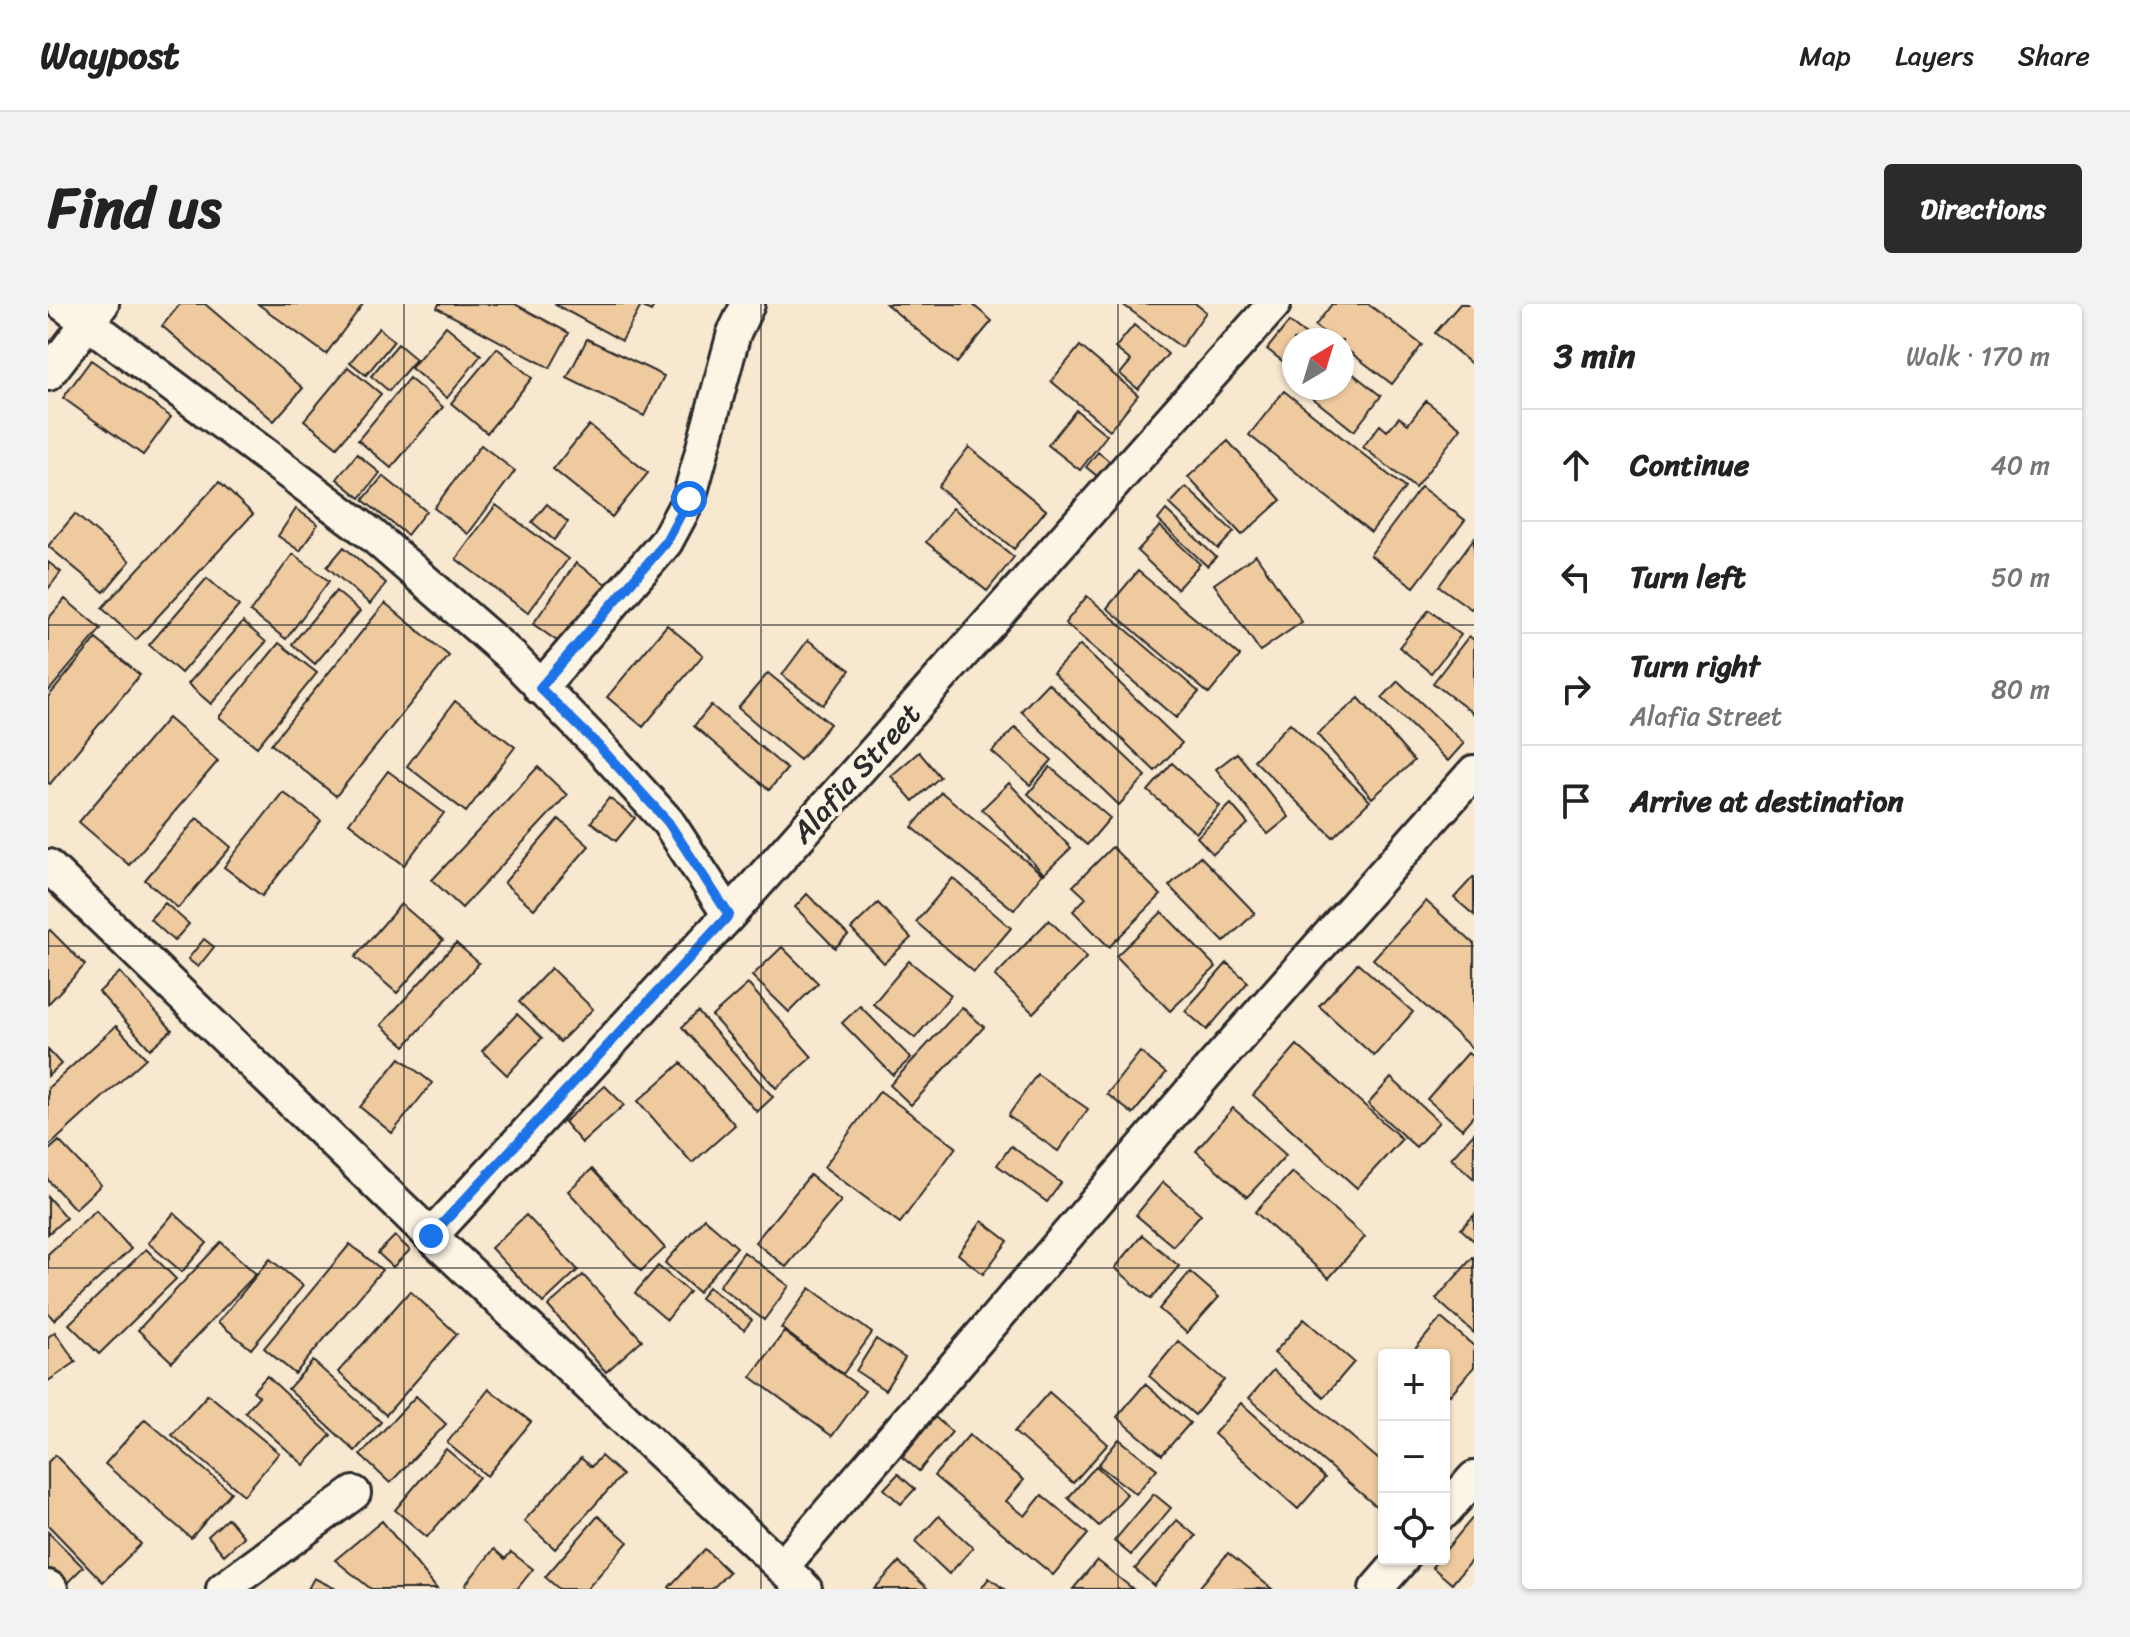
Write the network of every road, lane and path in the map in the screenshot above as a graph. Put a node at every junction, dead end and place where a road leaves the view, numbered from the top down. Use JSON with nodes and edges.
{"nodes":[{"id":1,"x":748,"y":304,"type":"edge"},
{"id":2,"x":1274,"y":304,"type":"edge"},
{"id":3,"x":84,"y":310,"type":"edge"},
{"id":4,"x":48,"y":374,"type":"edge"},
{"id":5,"x":540,"y":688,"type":"junction"},
{"id":6,"x":1474,"y":772,"type":"edge"},
{"id":7,"x":48,"y":866,"type":"edge"},
{"id":8,"x":729,"y":915,"type":"junction"},
{"id":9,"x":431,"y":1236,"type":"junction"},
{"id":10,"x":1474,"y":1478,"type":"edge"},
{"id":11,"x":354,"y":1493,"type":"dead end"},
{"id":12,"x":1450,"y":1505,"type":"edge"},
{"id":13,"x":1397,"y":1565,"type":"edge"},
{"id":14,"x":782,"y":1567,"type":"junction"},
{"id":15,"x":223,"y":1589,"type":"edge"},
{"id":16,"x":805,"y":1589,"type":"edge"},
{"id":17,"x":1376,"y":1589,"type":"edge"}],
"edges":[{"from":1,"to":5,"type":"street"},
{"from":2,"to":8,"type":"street","name":"Alafia Street"},
{"from":3,"to":4,"type":"street"},
{"from":3,"to":5,"type":"street"},
{"from":5,"to":8,"type":"street"},
{"from":6,"to":14,"type":"street"},
{"from":7,"to":9,"type":"street"},
{"from":8,"to":9,"type":"street","name":"Alafia Street"},
{"from":9,"to":14,"type":"street"},
{"from":10,"to":12,"type":"street"},
{"from":11,"to":15,"type":"street"},
{"from":13,"to":17,"type":"street"},
{"from":14,"to":16,"type":"street"}]}
